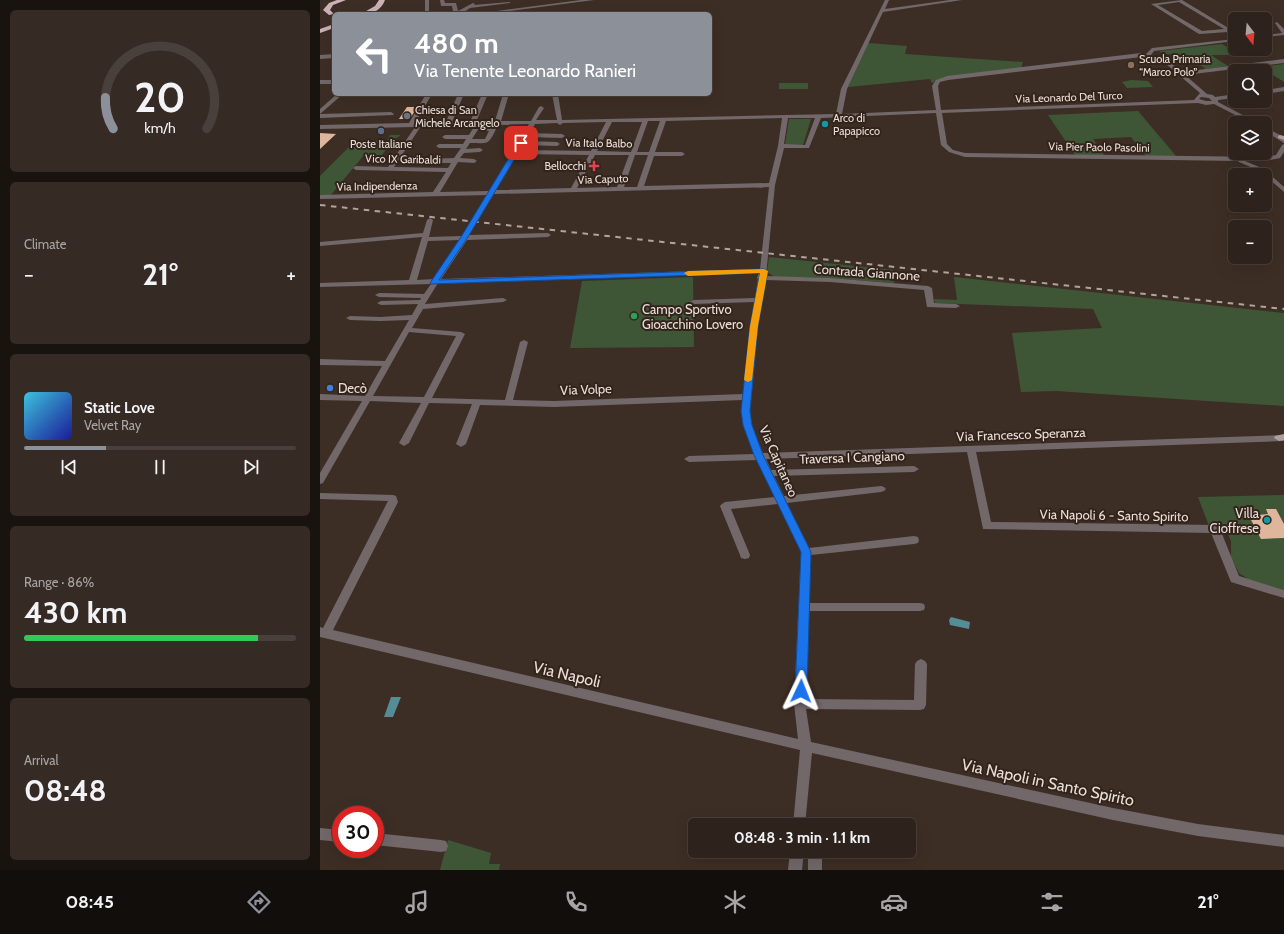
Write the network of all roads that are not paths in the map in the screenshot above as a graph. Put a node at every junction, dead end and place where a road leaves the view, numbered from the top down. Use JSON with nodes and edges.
{"nodes":[{"id":1,"x":332,"y":0,"type":"edge"},
{"id":2,"x":339,"y":0,"type":"edge"},
{"id":3,"x":343,"y":0,"type":"edge"},
{"id":4,"x":382,"y":0,"type":"edge"},
{"id":5,"x":427,"y":0,"type":"edge"},
{"id":6,"x":442,"y":0,"type":"edge"},
{"id":7,"x":479,"y":0,"type":"edge"},
{"id":8,"x":592,"y":0,"type":"edge"},
{"id":9,"x":887,"y":0,"type":"edge"},
{"id":10,"x":960,"y":0,"type":"edge"},
{"id":11,"x":509,"y":3,"type":"dead end"},
{"id":12,"x":320,"y":6,"type":"edge"},
{"id":13,"x":470,"y":6,"type":"junction"},
{"id":14,"x":882,"y":11,"type":"junction"},
{"id":15,"x":367,"y":12,"type":"edge"},
{"id":16,"x":427,"y":12,"type":"edge"},
{"id":17,"x":458,"y":12,"type":"edge"},
{"id":18,"x":460,"y":12,"type":"edge"},
{"id":19,"x":493,"y":12,"type":"edge"},
{"id":20,"x":320,"y":14,"type":"edge"},
{"id":21,"x":332,"y":15,"type":"edge"},
{"id":22,"x":1277,"y":23,"type":"dead end"},
{"id":23,"x":332,"y":26,"type":"edge"},
{"id":24,"x":1229,"y":30,"type":"joint"},
{"id":25,"x":320,"y":31,"type":"edge"},
{"id":26,"x":1284,"y":33,"type":"edge"},
{"id":27,"x":1272,"y":35,"type":"edge"},
{"id":28,"x":1228,"y":41,"type":"edge"},
{"id":29,"x":1148,"y":55,"type":"junction"},
{"id":30,"x":332,"y":56,"type":"edge"},
{"id":31,"x":320,"y":57,"type":"edge"},
{"id":32,"x":1284,"y":61,"type":"edge"},
{"id":33,"x":1180,"y":74,"type":"junction"},
{"id":34,"x":320,"y":82,"type":"edge"},
{"id":35,"x":332,"y":82,"type":"edge"},
{"id":36,"x":1284,"y":89,"type":"edge"},
{"id":37,"x":1272,"y":91,"type":"edge"},
{"id":38,"x":1205,"y":95,"type":"junction"},
{"id":39,"x":338,"y":96,"type":"edge"},
{"id":40,"x":428,"y":96,"type":"edge"},
{"id":41,"x":460,"y":96,"type":"edge"},
{"id":42,"x":484,"y":96,"type":"edge"},
{"id":43,"x":505,"y":96,"type":"edge"},
{"id":44,"x":555,"y":96,"type":"edge"},
{"id":45,"x":1228,"y":97,"type":"edge"},
{"id":46,"x":1215,"y":100,"type":"junction"},
{"id":47,"x":1199,"y":101,"type":"junction"},
{"id":48,"x":541,"y":108,"type":"dead end"},
{"id":49,"x":320,"y":112,"type":"edge"},
{"id":50,"x":939,"y":112,"type":"junction"},
{"id":51,"x":839,"y":115,"type":"junction"},
{"id":52,"x":320,"y":116,"type":"edge"},
{"id":53,"x":819,"y":116,"type":"junction"},
{"id":54,"x":1243,"y":116,"type":"edge"},
{"id":55,"x":785,"y":117,"type":"junction"},
{"id":56,"x":663,"y":120,"type":"junction"},
{"id":57,"x":644,"y":121,"type":"junction"},
{"id":58,"x":610,"y":122,"type":"junction"},
{"id":59,"x":533,"y":123,"type":"junction"},
{"id":60,"x":560,"y":123,"type":"junction"},
{"id":61,"x":569,"y":123,"type":"junction"},
{"id":62,"x":487,"y":124,"type":"junction"},
{"id":63,"x":497,"y":124,"type":"junction"},
{"id":64,"x":411,"y":125,"type":"junction"},
{"id":65,"x":419,"y":125,"type":"junction"},
{"id":66,"x":446,"y":125,"type":"junction"},
{"id":67,"x":475,"y":125,"type":"junction"},
{"id":68,"x":384,"y":126,"type":"junction"},
{"id":69,"x":320,"y":127,"type":"edge"},
{"id":70,"x":439,"y":132,"type":"dead end"},
{"id":71,"x":1272,"y":132,"type":"edge"},
{"id":72,"x":526,"y":135,"type":"junction"},
{"id":73,"x":562,"y":136,"type":"junction"},
{"id":74,"x":445,"y":137,"type":"dead end"},
{"id":75,"x":1283,"y":139,"type":"edge"},
{"id":76,"x":521,"y":143,"type":"junction"},
{"id":77,"x":539,"y":143,"type":"junction"},
{"id":78,"x":557,"y":144,"type":"junction"},
{"id":79,"x":465,"y":145,"type":"junction"},
{"id":80,"x":781,"y":146,"type":"junction"},
{"id":81,"x":1284,"y":146,"type":"edge"},
{"id":82,"x":794,"y":147,"type":"junction"},
{"id":83,"x":439,"y":148,"type":"dead end"},
{"id":84,"x":480,"y":150,"type":"dead end"},
{"id":85,"x":516,"y":152,"type":"junction"},
{"id":86,"x":534,"y":152,"type":"junction"},
{"id":87,"x":553,"y":152,"type":"junction"},
{"id":88,"x":593,"y":153,"type":"junction"},
{"id":89,"x":633,"y":153,"type":"junction"},
{"id":90,"x":652,"y":154,"type":"junction"},
{"id":91,"x":682,"y":154,"type":"dead end"},
{"id":92,"x":1272,"y":158,"type":"edge"},
{"id":93,"x":1228,"y":159,"type":"edge"},
{"id":94,"x":1234,"y":160,"type":"edge"},
{"id":95,"x":1263,"y":160,"type":"edge"},
{"id":96,"x":430,"y":161,"type":"dead end"},
{"id":97,"x":455,"y":161,"type":"junction"},
{"id":98,"x":474,"y":161,"type":"dead end"},
{"id":99,"x":778,"y":161,"type":"junction"},
{"id":100,"x":356,"y":168,"type":"dead end"},
{"id":101,"x":1258,"y":168,"type":"edge"},
{"id":102,"x":1260,"y":168,"type":"edge"},
{"id":103,"x":390,"y":169,"type":"junction"},
{"id":104,"x":449,"y":170,"type":"junction"},
{"id":105,"x":1272,"y":179,"type":"edge"},
{"id":106,"x":772,"y":185,"type":"junction"},
{"id":107,"x":640,"y":188,"type":"junction"},
{"id":108,"x":620,"y":189,"type":"junction"},
{"id":109,"x":573,"y":190,"type":"junction"},
{"id":110,"x":1284,"y":190,"type":"edge"},
{"id":111,"x":490,"y":193,"type":"junction"},
{"id":112,"x":435,"y":194,"type":"junction"},
{"id":113,"x":320,"y":197,"type":"edge"},
{"id":114,"x":430,"y":220,"type":"dead end"},
{"id":115,"x":548,"y":234,"type":"dead end"},
{"id":116,"x":424,"y":236,"type":"junction"},
{"id":117,"x":465,"y":237,"type":"junction"},
{"id":118,"x":320,"y":244,"type":"edge"},
{"id":119,"x":763,"y":275,"type":"junction"},
{"id":120,"x":412,"y":283,"type":"junction"},
{"id":121,"x":434,"y":283,"type":"junction"},
{"id":122,"x":320,"y":285,"type":"edge"},
{"id":123,"x":379,"y":295,"type":"dead end"},
{"id":124,"x":503,"y":300,"type":"dead end"},
{"id":125,"x":758,"y":300,"type":"junction"},
{"id":126,"x":423,"y":302,"type":"junction"},
{"id":127,"x":694,"y":302,"type":"dead end"},
{"id":128,"x":381,"y":303,"type":"dead end"},
{"id":129,"x":956,"y":306,"type":"dead end"},
{"id":130,"x":414,"y":317,"type":"junction"},
{"id":131,"x":350,"y":318,"type":"dead end"},
{"id":132,"x":408,"y":330,"type":"junction"},
{"id":133,"x":524,"y":342,"type":"dead end"},
{"id":134,"x":320,"y":362,"type":"edge"},
{"id":135,"x":388,"y":364,"type":"junction"},
{"id":136,"x":320,"y":397,"type":"edge"},
{"id":137,"x":746,"y":397,"type":"junction"},
{"id":138,"x":368,"y":398,"type":"junction"},
{"id":139,"x":426,"y":400,"type":"junction"},
{"id":140,"x":477,"y":402,"type":"junction"},
{"id":141,"x":508,"y":403,"type":"junction"},
{"id":142,"x":1282,"y":438,"type":"edge"},
{"id":143,"x":404,"y":443,"type":"dead end"},
{"id":144,"x":461,"y":444,"type":"dead end"},
{"id":145,"x":971,"y":448,"type":"junction"},
{"id":146,"x":759,"y":455,"type":"junction"},
{"id":147,"x":689,"y":459,"type":"dead end"},
{"id":148,"x":914,"y":469,"type":"dead end"},
{"id":149,"x":768,"y":473,"type":"junction"},
{"id":150,"x":320,"y":481,"type":"edge"},
{"id":151,"x":881,"y":489,"type":"dead end"},
{"id":152,"x":320,"y":496,"type":"edge"},
{"id":153,"x":780,"y":499,"type":"junction"},
{"id":154,"x":914,"y":540,"type":"dead end"},
{"id":155,"x":806,"y":552,"type":"junction"},
{"id":156,"x":745,"y":555,"type":"dead end"},
{"id":157,"x":1284,"y":594,"type":"edge"},
{"id":158,"x":804,"y":607,"type":"junction"},
{"id":159,"x":920,"y":607,"type":"dead end"},
{"id":160,"x":323,"y":633,"type":"edge"},
{"id":161,"x":921,"y":664,"type":"dead end"},
{"id":162,"x":800,"y":704,"type":"junction"},
{"id":163,"x":806,"y":747,"type":"junction"},
{"id":164,"x":800,"y":818,"type":"edge"},
{"id":165,"x":320,"y":834,"type":"edge"},
{"id":166,"x":332,"y":835,"type":"edge"},
{"id":167,"x":384,"y":841,"type":"edge"},
{"id":168,"x":1284,"y":841,"type":"edge"},
{"id":169,"x":441,"y":846,"type":"dead end"},
{"id":170,"x":796,"y":858,"type":"edge"},
{"id":171,"x":815,"y":858,"type":"edge"},
{"id":172,"x":795,"y":870,"type":"edge"},
{"id":173,"x":815,"y":870,"type":"edge"}],
"edges":[{"from":1,"to":12,"type":"highway"},
{"from":2,"to":12,"type":"highway"},
{"from":3,"to":21,"type":"highway"},
{"from":4,"to":15,"type":"highway"},
{"from":5,"to":16,"type":"street"},
{"from":6,"to":17,"type":"street"},
{"from":7,"to":13,"type":"street"},
{"from":8,"to":19,"type":"street"},
{"from":9,"to":14,"type":"street"},
{"from":10,"to":14,"type":"street"},
{"from":11,"to":13,"type":"street"},
{"from":13,"to":18,"type":"street"},
{"from":14,"to":51,"type":"street"},
{"from":20,"to":21,"type":"highway"},
{"from":22,"to":26,"type":"street"},
{"from":23,"to":25,"type":"highway"},
{"from":24,"to":24,"type":"street"},
{"from":26,"to":27,"type":"street"},
{"from":28,"to":29,"type":"street"},
{"from":29,"to":33,"type":"street"},
{"from":29,"to":50,"type":"street"},
{"from":30,"to":31,"type":"street"},
{"from":32,"to":33,"type":"street"},
{"from":33,"to":38,"type":"street"},
{"from":34,"to":35,"type":"street"},
{"from":36,"to":37,"type":"street"},
{"from":38,"to":46,"type":"street"},
{"from":38,"to":47,"type":"street"},
{"from":39,"to":49,"type":"street"},
{"from":40,"to":64,"type":"street"},
{"from":41,"to":66,"type":"street"},
{"from":42,"to":67,"type":"street"},
{"from":43,"to":63,"type":"street"},
{"from":44,"to":60,"type":"street"},
{"from":45,"to":46,"type":"street"},
{"from":46,"to":47,"type":"street","name":"Via Leonardo Del Turco"},
{"from":46,"to":54,"type":"street"},
{"from":47,"to":50,"type":"street","name":"Via Leonardo Del Turco"},
{"from":48,"to":59,"type":"street"},
{"from":50,"to":51,"type":"street","name":"Via Leonardo Del Turco"},
{"from":50,"to":93,"type":"street","name":"Via Pier Paolo Pasolini"},
{"from":51,"to":53,"type":"street","name":"Via Leonardo Del Turco"},
{"from":52,"to":68,"type":"street"},
{"from":53,"to":55,"type":"street","name":"Via Leonardo Del Turco"},
{"from":53,"to":82,"type":"street"},
{"from":55,"to":56,"type":"street","name":"Via Leonardo Del Turco"},
{"from":55,"to":80,"type":"street","name":"Via Capitaneo"},
{"from":56,"to":57,"type":"street","name":"Via Leonardo Del Turco"},
{"from":56,"to":90,"type":"street"},
{"from":57,"to":58,"type":"street","name":"Via Leonardo Del Turco"},
{"from":57,"to":89,"type":"street"},
{"from":58,"to":61,"type":"street","name":"Via Leonardo Del Turco"},
{"from":58,"to":88,"type":"street"},
{"from":59,"to":60,"type":"street","name":"Via Leonardo Del Turco"},
{"from":59,"to":63,"type":"street","name":"Via Leonardo Del Turco"},
{"from":59,"to":72,"type":"street"},
{"from":60,"to":61,"type":"street","name":"Via Leonardo Del Turco"},
{"from":61,"to":73,"type":"street"},
{"from":62,"to":63,"type":"street","name":"Via Leonardo Del Turco"},
{"from":62,"to":67,"type":"street","name":"Via Leonardo Del Turco"},
{"from":62,"to":79,"type":"street"},
{"from":64,"to":65,"type":"street","name":"Via Leonardo Del Turco"},
{"from":64,"to":68,"type":"street","name":"Via Leonardo Del Turco"},
{"from":65,"to":66,"type":"street","name":"Via Leonardo Del Turco"},
{"from":65,"to":103,"type":"street"},
{"from":66,"to":67,"type":"street","name":"Via Leonardo Del Turco"},
{"from":66,"to":70,"type":"street"},
{"from":67,"to":79,"type":"street"},
{"from":68,"to":69,"type":"street","name":"Via Leonardo Del Turco"},
{"from":71,"to":75,"type":"street"},
{"from":72,"to":73,"type":"street"},
{"from":72,"to":76,"type":"street"},
{"from":73,"to":78,"type":"street"},
{"from":74,"to":79,"type":"street"},
{"from":76,"to":77,"type":"street"},
{"from":76,"to":85,"type":"street"},
{"from":77,"to":78,"type":"street"},
{"from":77,"to":86,"type":"street"},
{"from":78,"to":87,"type":"street"},
{"from":79,"to":83,"type":"street"},
{"from":79,"to":84,"type":"street"},
{"from":79,"to":97,"type":"street"},
{"from":80,"to":82,"type":"street"},
{"from":80,"to":99,"type":"street","name":"Via Capitaneo"},
{"from":81,"to":92,"type":"street","name":"Via Pier Paolo Pasolini"},
{"from":82,"to":99,"type":"street"},
{"from":85,"to":86,"type":"street","name":"Via Italo Balbo"},
{"from":85,"to":111,"type":"street"},
{"from":86,"to":87,"type":"street","name":"Via Italo Balbo"},
{"from":87,"to":88,"type":"street","name":"Via Italo Balbo"},
{"from":88,"to":89,"type":"street","name":"Via Italo Balbo"},
{"from":88,"to":109,"type":"street"},
{"from":89,"to":90,"type":"street","name":"Via Italo Balbo"},
{"from":89,"to":108,"type":"street"},
{"from":90,"to":91,"type":"street","name":"Via Italo Balbo"},
{"from":90,"to":107,"type":"street"},
{"from":94,"to":101,"type":"street"},
{"from":95,"to":102,"type":"street"},
{"from":96,"to":97,"type":"street"},
{"from":97,"to":98,"type":"street"},
{"from":97,"to":104,"type":"street"},
{"from":99,"to":106,"type":"street","name":"Via Capitaneo"},
{"from":100,"to":103,"type":"street","name":"Vico IX Garibaldi"},
{"from":103,"to":104,"type":"street","name":"Vico IX Garibaldi"},
{"from":104,"to":112,"type":"street"},
{"from":105,"to":110,"type":"street"},
{"from":106,"to":107,"type":"street","name":"Via Caputo"},
{"from":106,"to":119,"type":"street","name":"Via Capitaneo"},
{"from":107,"to":108,"type":"street","name":"Via Caputo"},
{"from":108,"to":109,"type":"street","name":"Via Caputo"},
{"from":109,"to":111,"type":"street","name":"Via Caputo"},
{"from":111,"to":112,"type":"street","name":"Via Caputo"},
{"from":111,"to":117,"type":"street"},
{"from":112,"to":113,"type":"street","name":"Via Indipendenza"},
{"from":114,"to":116,"type":"street"},
{"from":115,"to":117,"type":"street"},
{"from":116,"to":117,"type":"street"},
{"from":116,"to":118,"type":"street"},
{"from":116,"to":120,"type":"street"},
{"from":117,"to":121,"type":"street"},
{"from":119,"to":121,"type":"street"},
{"from":119,"to":125,"type":"street","name":"Via Capitaneo"},
{"from":119,"to":129,"type":"street","name":"Contrada Giannone"},
{"from":120,"to":121,"type":"street"},
{"from":120,"to":122,"type":"street"},
{"from":121,"to":126,"type":"street"},
{"from":123,"to":126,"type":"street"},
{"from":124,"to":126,"type":"street"},
{"from":125,"to":127,"type":"street"},
{"from":125,"to":137,"type":"street","name":"Via Capitaneo"},
{"from":126,"to":128,"type":"street"},
{"from":126,"to":130,"type":"street"},
{"from":130,"to":131,"type":"street"},
{"from":130,"to":132,"type":"street"},
{"from":132,"to":135,"type":"street"},
{"from":132,"to":139,"type":"street"},
{"from":133,"to":141,"type":"street"},
{"from":134,"to":135,"type":"street"},
{"from":135,"to":138,"type":"street"},
{"from":136,"to":138,"type":"street","name":"Via Volpe"},
{"from":137,"to":141,"type":"street","name":"Via Volpe"},
{"from":137,"to":146,"type":"street","name":"Via Capitaneo"},
{"from":138,"to":139,"type":"street","name":"Via Volpe"},
{"from":138,"to":150,"type":"street"},
{"from":139,"to":140,"type":"street","name":"Via Volpe"},
{"from":139,"to":143,"type":"street"},
{"from":140,"to":141,"type":"street","name":"Via Volpe"},
{"from":140,"to":144,"type":"street"},
{"from":142,"to":145,"type":"street","name":"Via Francesco Speranza"},
{"from":145,"to":146,"type":"street","name":"Via Francesco Speranza"},
{"from":145,"to":157,"type":"street","name":"Via Napoli 6 - Santo Spirito"},
{"from":146,"to":147,"type":"street","name":"Via Francesco Speranza"},
{"from":146,"to":149,"type":"street","name":"Via Capitaneo"},
{"from":148,"to":149,"type":"street","name":"Traversa I Cangiano"},
{"from":149,"to":153,"type":"street","name":"Via Capitaneo"},
{"from":151,"to":153,"type":"street"},
{"from":152,"to":160,"type":"street"},
{"from":153,"to":155,"type":"street","name":"Via Capitaneo"},
{"from":153,"to":156,"type":"street"},
{"from":154,"to":155,"type":"street"},
{"from":155,"to":158,"type":"street","name":"Via Capitaneo"},
{"from":158,"to":159,"type":"street"},
{"from":158,"to":162,"type":"street","name":"Via Capitaneo"},
{"from":160,"to":163,"type":"street","name":"Via Napoli"},
{"from":161,"to":162,"type":"street"},
{"from":162,"to":163,"type":"street","name":"Via Capitaneo"},
{"from":163,"to":164,"type":"street","name":"Via Capitaneo"},
{"from":163,"to":168,"type":"street","name":"Via Napoli in Santo Spirito"},
{"from":165,"to":166,"type":"street"},
{"from":167,"to":169,"type":"street"},
{"from":170,"to":172,"type":"street"},
{"from":171,"to":173,"type":"street"}]}
